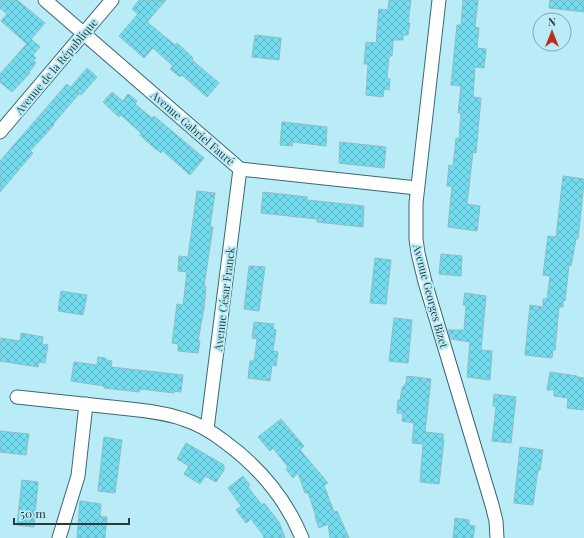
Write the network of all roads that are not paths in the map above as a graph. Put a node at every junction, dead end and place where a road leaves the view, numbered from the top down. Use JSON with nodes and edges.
{"nodes":[{"id":1,"x":45,"y":0,"type":"edge"},
{"id":2,"x":112,"y":0,"type":"edge"},
{"id":3,"x":439,"y":0,"type":"edge"},
{"id":4,"x":84,"y":33,"type":"junction"},
{"id":5,"x":0,"y":132,"type":"edge"},
{"id":6,"x":240,"y":169,"type":"junction"},
{"id":7,"x":417,"y":188,"type":"junction"},
{"id":8,"x":17,"y":397,"type":"dead end"},
{"id":9,"x":86,"y":404,"type":"junction"},
{"id":10,"x":207,"y":429,"type":"junction"},
{"id":11,"x":59,"y":538,"type":"edge"},
{"id":12,"x":302,"y":538,"type":"edge"},
{"id":13,"x":497,"y":538,"type":"edge"}],
"edges":[{"from":1,"to":4,"type":"street","name":"Avenue Gabriel Fauré"},
{"from":2,"to":4,"type":"street","name":"Avenue de la République"},
{"from":3,"to":7,"type":"street","name":"Avenue Georges Bizet"},
{"from":4,"to":5,"type":"street","name":"Avenue de la République"},
{"from":4,"to":6,"type":"street","name":"Avenue Gabriel Fauré"},
{"from":6,"to":7,"type":"street","name":"Avenue Gabriel Fauré"},
{"from":6,"to":10,"type":"street","name":"Avenue César Franck"},
{"from":7,"to":13,"type":"street","name":"Avenue Georges Bizet"},
{"from":8,"to":9,"type":"street"},
{"from":9,"to":10,"type":"street"},
{"from":9,"to":11,"type":"street"},
{"from":10,"to":12,"type":"street"}]}
